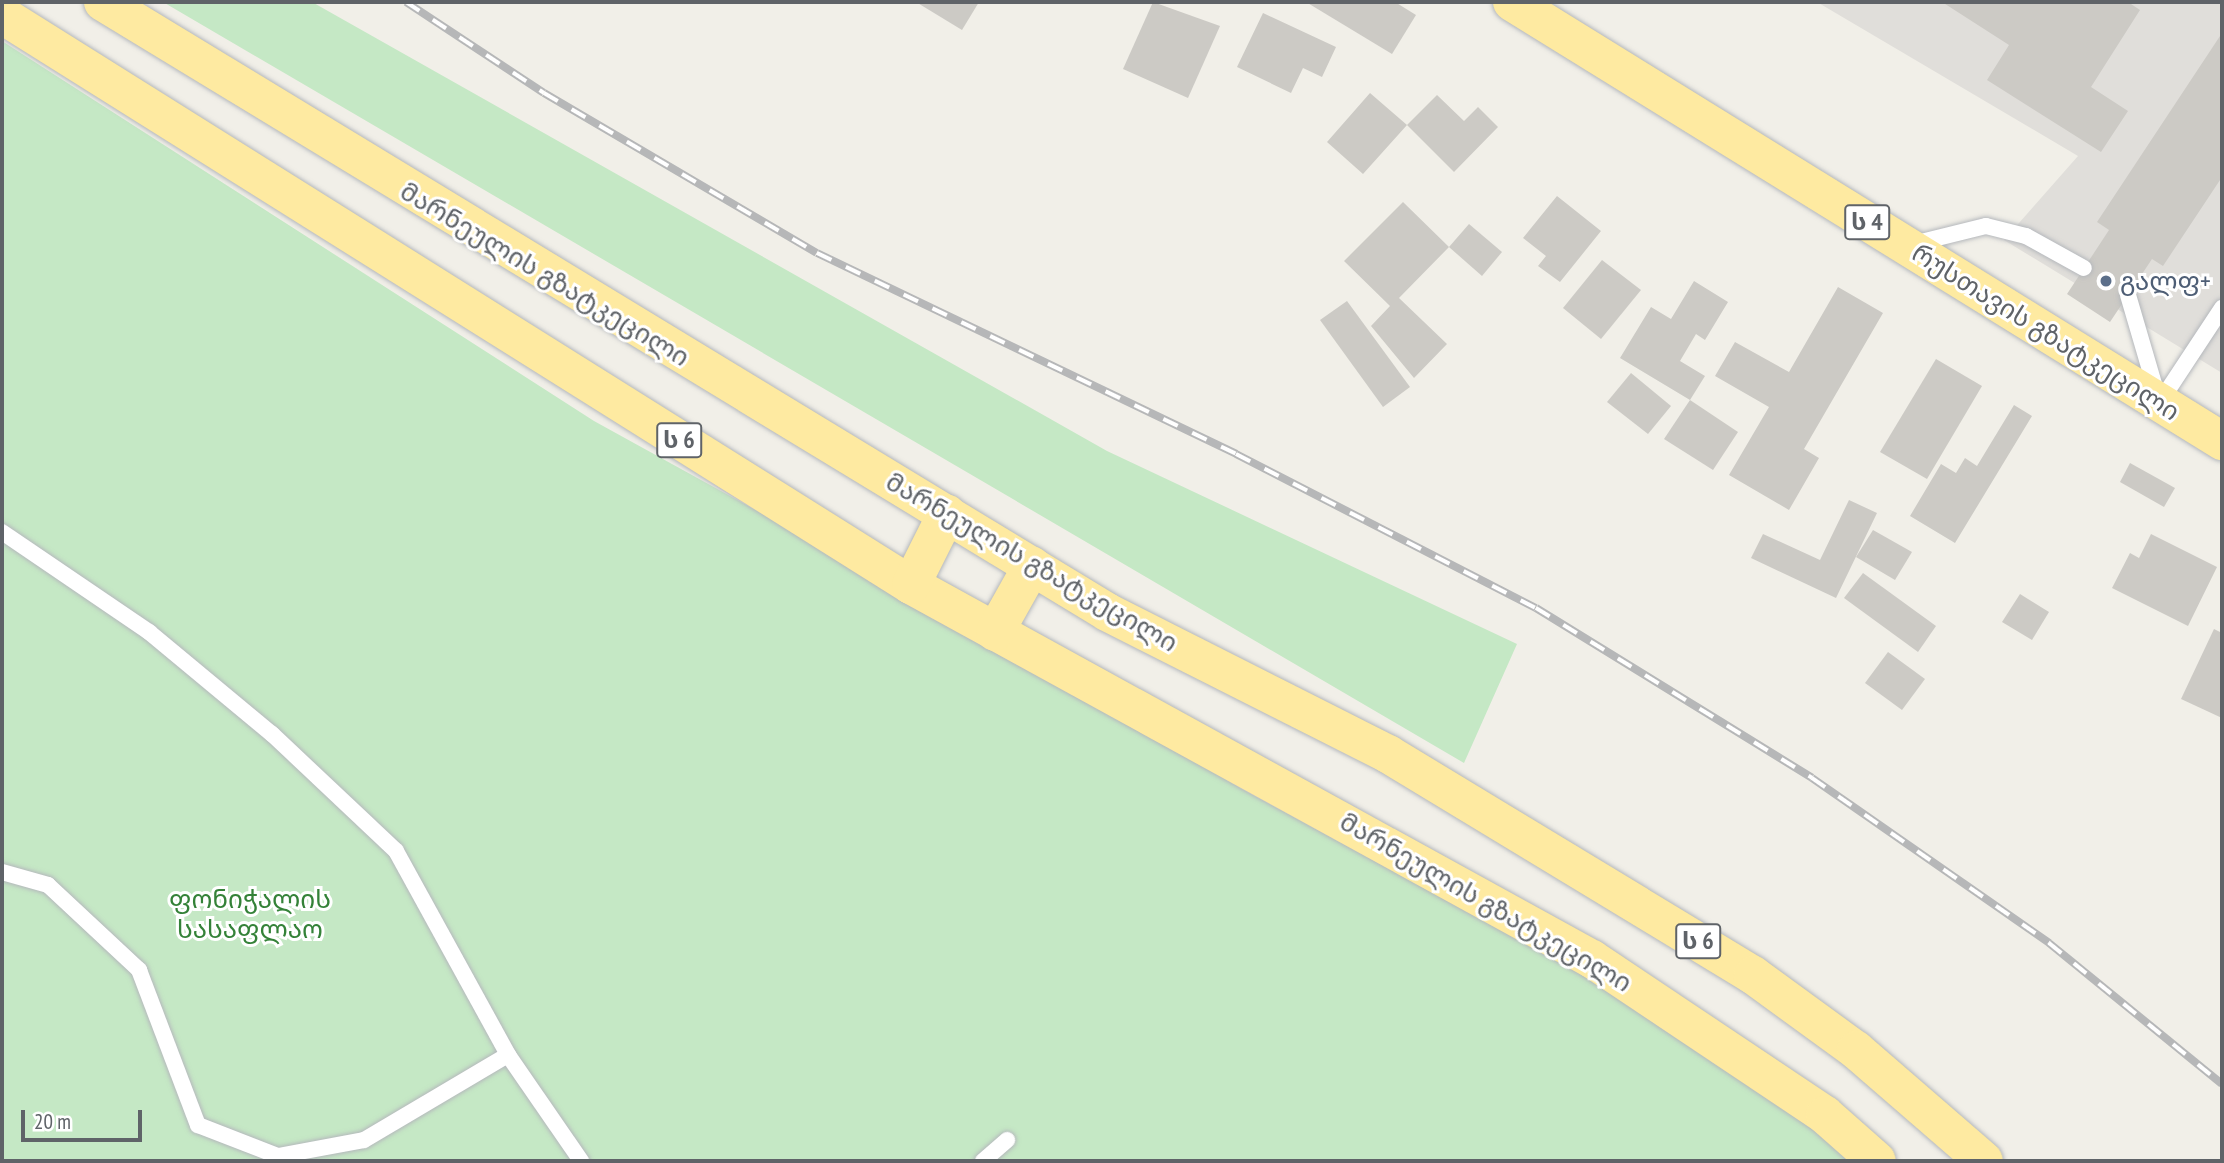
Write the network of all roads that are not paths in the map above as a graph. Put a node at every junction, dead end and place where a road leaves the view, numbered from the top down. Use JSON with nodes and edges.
{"nodes":[{"id":1,"x":103,"y":2,"type":"edge"},
{"id":2,"x":1512,"y":2,"type":"edge"},
{"id":3,"x":2,"y":15,"type":"edge"},
{"id":4,"x":1906,"y":246,"type":"junction"},
{"id":5,"x":2084,"y":268,"type":"dead end"},
{"id":6,"x":2128,"y":295,"type":"dead end"},
{"id":7,"x":2222,"y":308,"type":"edge"},
{"id":8,"x":2159,"y":403,"type":"junction"},
{"id":9,"x":2222,"y":441,"type":"edge"},
{"id":10,"x":947,"y":513,"type":"junction"},
{"id":11,"x":2,"y":532,"type":"edge"},
{"id":12,"x":1032,"y":566,"type":"junction"},
{"id":13,"x":911,"y":585,"type":"junction"},
{"id":14,"x":995,"y":632,"type":"junction"},
{"id":15,"x":2,"y":872,"type":"edge"},
{"id":16,"x":508,"y":1055,"type":"junction"},
{"id":17,"x":1007,"y":1140,"type":"dead end"},
{"id":18,"x":581,"y":1161,"type":"edge"},
{"id":19,"x":983,"y":1161,"type":"edge"},
{"id":20,"x":1877,"y":1161,"type":"edge"},
{"id":21,"x":1984,"y":1161,"type":"edge"}],
"edges":[{"from":1,"to":10,"type":"highway","name":"მარნეულის გზატკეცილი","number":"ს 6"},
{"from":2,"to":4,"type":"highway","name":"რუსთავის გზატკეცილი","number":"ს 4"},
{"from":3,"to":13,"type":"highway","name":"მარნეულის გზატკეცილი","number":"ს 6"},
{"from":4,"to":5,"type":"lane"},
{"from":4,"to":8,"type":"highway","name":"რუსთავის გზატკეცილი","number":"ს 4"},
{"from":6,"to":8,"type":"lane"},
{"from":7,"to":8,"type":"lane"},
{"from":8,"to":9,"type":"highway","name":"რუსთავის გზატკეცილი","number":"ს 4"},
{"from":10,"to":12,"type":"highway","name":"მარნეულის გზატკეცილი","number":"ს 6"},
{"from":10,"to":13,"type":"highway"},
{"from":11,"to":16,"type":"lane"},
{"from":12,"to":14,"type":"highway"},
{"from":12,"to":21,"type":"highway","name":"მარნეულის გზატკეცილი","number":"ს 6"},
{"from":13,"to":14,"type":"highway","name":"მარნეულის გზატკეცილი","number":"ს 6"},
{"from":14,"to":20,"type":"highway","name":"მარნეულის გზატკეცილი","number":"ს 6"},
{"from":15,"to":16,"type":"lane"},
{"from":16,"to":18,"type":"lane"},
{"from":17,"to":19,"type":"lane"}]}
